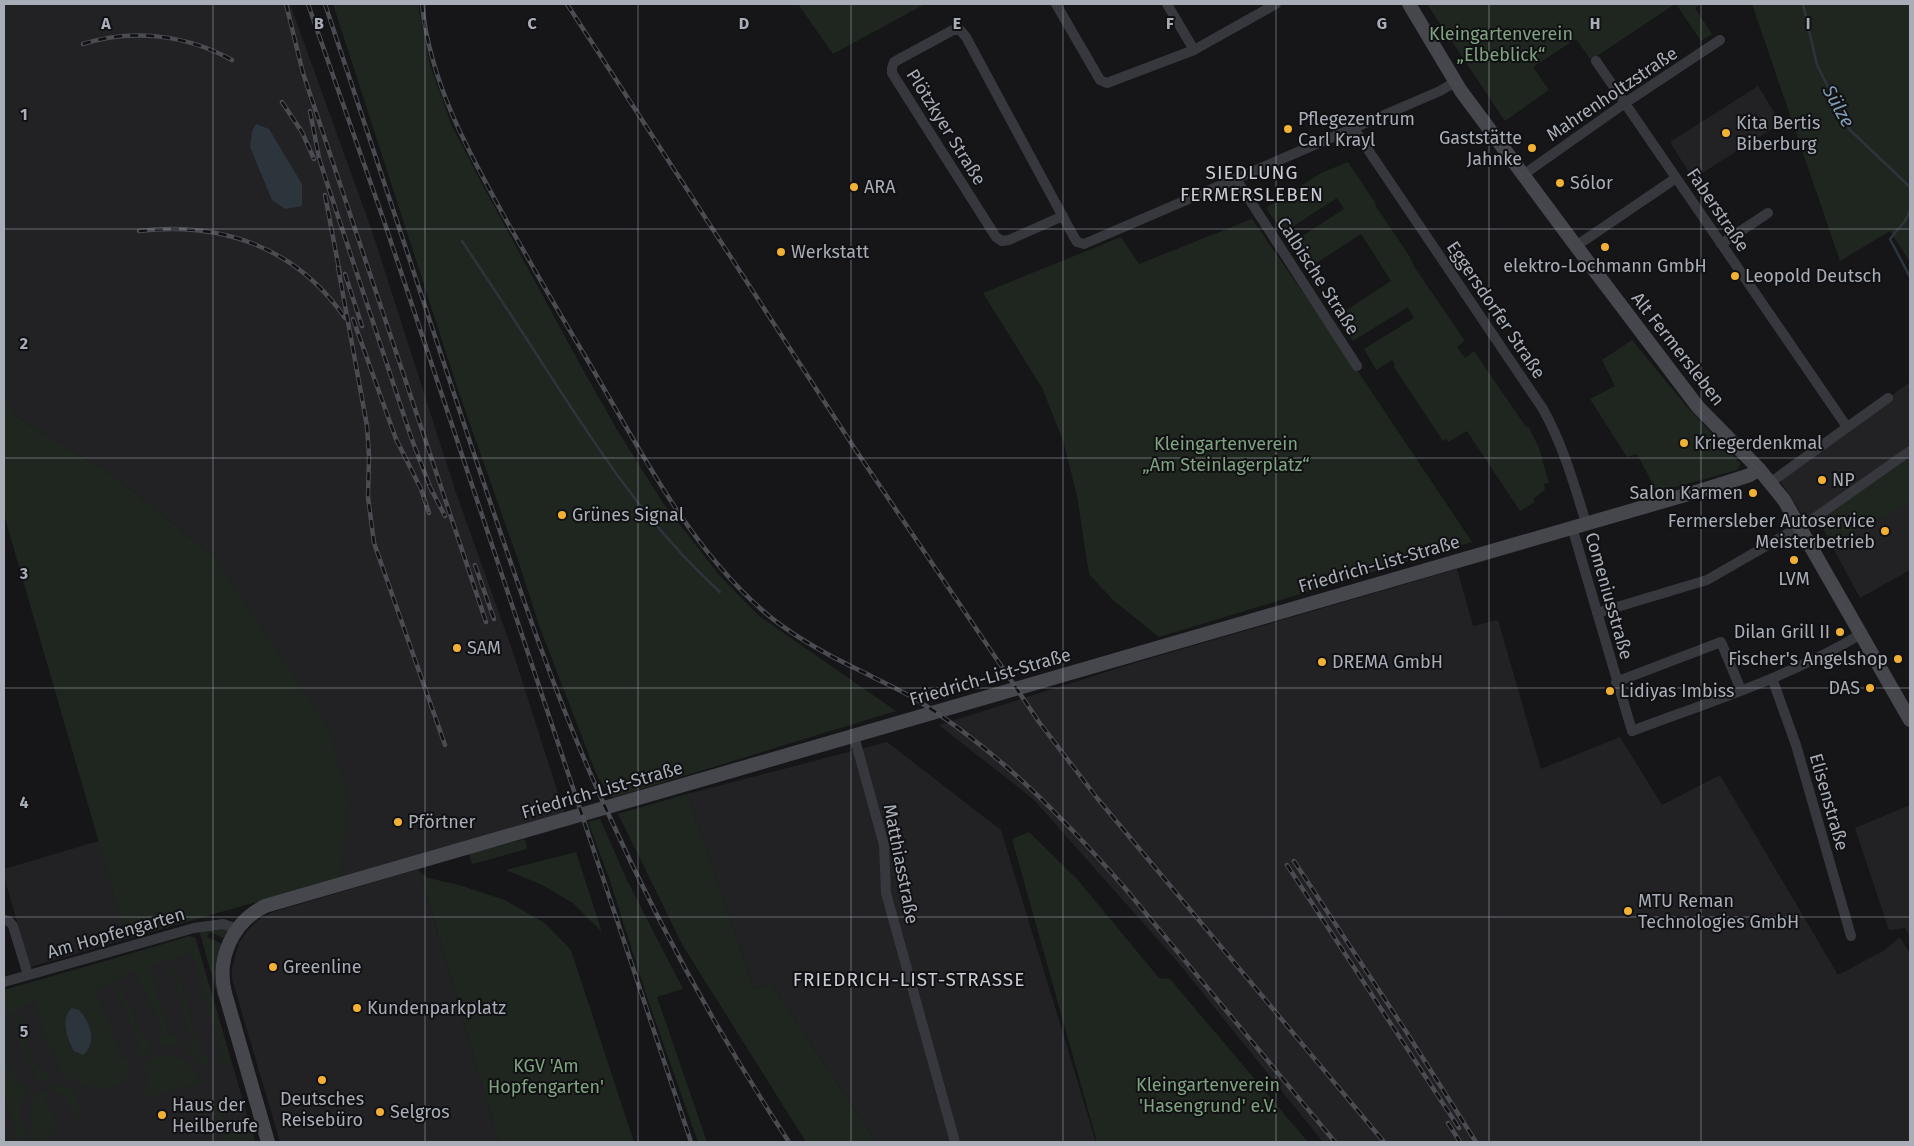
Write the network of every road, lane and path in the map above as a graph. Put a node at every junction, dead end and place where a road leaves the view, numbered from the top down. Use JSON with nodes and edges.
{"nodes":[{"id":1,"x":1056,"y":4,"type":"edge"},
{"id":2,"x":1167,"y":4,"type":"edge"},
{"id":3,"x":1276,"y":4,"type":"edge"},
{"id":4,"x":1409,"y":4,"type":"edge"},
{"id":5,"x":1720,"y":40,"type":"dead end"},
{"id":6,"x":1194,"y":50,"type":"junction"},
{"id":7,"x":1596,"y":61,"type":"dead end"},
{"id":8,"x":1455,"y":82,"type":"junction"},
{"id":9,"x":1625,"y":103,"type":"junction"},
{"id":10,"x":1354,"y":129,"type":"junction"},
{"id":11,"x":1523,"y":175,"type":"junction"},
{"id":12,"x":1676,"y":178,"type":"junction"},
{"id":13,"x":1236,"y":179,"type":"junction"},
{"id":14,"x":1768,"y":213,"type":"dead end"},
{"id":15,"x":1062,"y":216,"type":"junction"},
{"id":16,"x":1722,"y":244,"type":"junction"},
{"id":17,"x":1576,"y":246,"type":"junction"},
{"id":18,"x":1357,"y":366,"type":"dead end"},
{"id":19,"x":1888,"y":398,"type":"dead end"},
{"id":20,"x":1847,"y":427,"type":"junction"},
{"id":21,"x":1910,"y":451,"type":"edge"},
{"id":22,"x":1760,"y":469,"type":"junction"},
{"id":23,"x":1770,"y":482,"type":"junction"},
{"id":24,"x":1579,"y":525,"type":"junction"},
{"id":25,"x":1800,"y":527,"type":"junction"},
{"id":26,"x":1597,"y":613,"type":"junction"},
{"id":27,"x":1861,"y":634,"type":"junction"},
{"id":28,"x":1772,"y":678,"type":"junction"},
{"id":29,"x":1616,"y":682,"type":"junction"},
{"id":30,"x":1740,"y":690,"type":"junction"},
{"id":31,"x":1910,"y":720,"type":"edge"},
{"id":32,"x":854,"y":736,"type":"junction"},
{"id":33,"x":6,"y":920,"type":"edge"},
{"id":34,"x":237,"y":929,"type":"junction"},
{"id":35,"x":1851,"y":936,"type":"dead end"},
{"id":36,"x":28,"y":975,"type":"junction"},
{"id":37,"x":4,"y":982,"type":"edge"},
{"id":38,"x":268,"y":1142,"type":"edge"},
{"id":39,"x":955,"y":1142,"type":"edge"}],
"edges":[{"from":1,"to":6,"type":"street"},
{"from":2,"to":6,"type":"street"},
{"from":3,"to":6,"type":"street"},
{"from":4,"to":8,"type":"street","name":"Alt Fermersleben"},
{"from":5,"to":9,"type":"street","name":"Mahrenholtzstraße"},
{"from":7,"to":9,"type":"street","name":"Faberstraße"},
{"from":8,"to":10,"type":"street"},
{"from":8,"to":11,"type":"street","name":"Alt Fermersleben"},
{"from":9,"to":11,"type":"street","name":"Mahrenholtzstraße"},
{"from":9,"to":12,"type":"street","name":"Faberstraße"},
{"from":10,"to":13,"type":"street"},
{"from":10,"to":24,"type":"street","name":"Eggersdorfer Straße"},
{"from":11,"to":17,"type":"street","name":"Alt Fermersleben"},
{"from":12,"to":16,"type":"street","name":"Faberstraße"},
{"from":12,"to":17,"type":"street"},
{"from":13,"to":15,"type":"street","name":"Plötzkyer Straße"},
{"from":13,"to":18,"type":"street","name":"Calbische Straße"},
{"from":14,"to":16,"type":"street"},
{"from":15,"to":15,"type":"street","name":"Plötzkyer Straße"},
{"from":16,"to":20,"type":"street","name":"Faberstraße"},
{"from":17,"to":22,"type":"street","name":"Alt Fermersleben"},
{"from":19,"to":20,"type":"street"},
{"from":20,"to":23,"type":"street"},
{"from":21,"to":25,"type":"street"},
{"from":22,"to":23,"type":"street","name":"Alt Fermersleben"},
{"from":22,"to":24,"type":"street","name":"Friedrich-List-Straße"},
{"from":23,"to":25,"type":"street","name":"Alt Fermersleben"},
{"from":24,"to":26,"type":"street","name":"Comeniusstraße"},
{"from":24,"to":32,"type":"street","name":"Friedrich-List-Straße"},
{"from":25,"to":26,"type":"street"},
{"from":25,"to":27,"type":"street","name":"Alt Fermersleben"},
{"from":26,"to":29,"type":"street","name":"Comeniusstraße"},
{"from":27,"to":28,"type":"street"},
{"from":27,"to":31,"type":"street","name":"Alt Fermersleben"},
{"from":28,"to":30,"type":"street"},
{"from":28,"to":35,"type":"street","name":"Elisenstraße"},
{"from":29,"to":30,"type":"street"},
{"from":29,"to":30,"type":"street","name":"Comeniusstraße"},
{"from":32,"to":34,"type":"street","name":"Friedrich-List-Straße"},
{"from":32,"to":39,"type":"street","name":"Matthiasstraße"},
{"from":33,"to":36,"type":"street"},
{"from":34,"to":36,"type":"street","name":"Am Hopfengarten"},
{"from":34,"to":38,"type":"street"},
{"from":36,"to":37,"type":"street","name":"Am Hopfengarten"}]}
